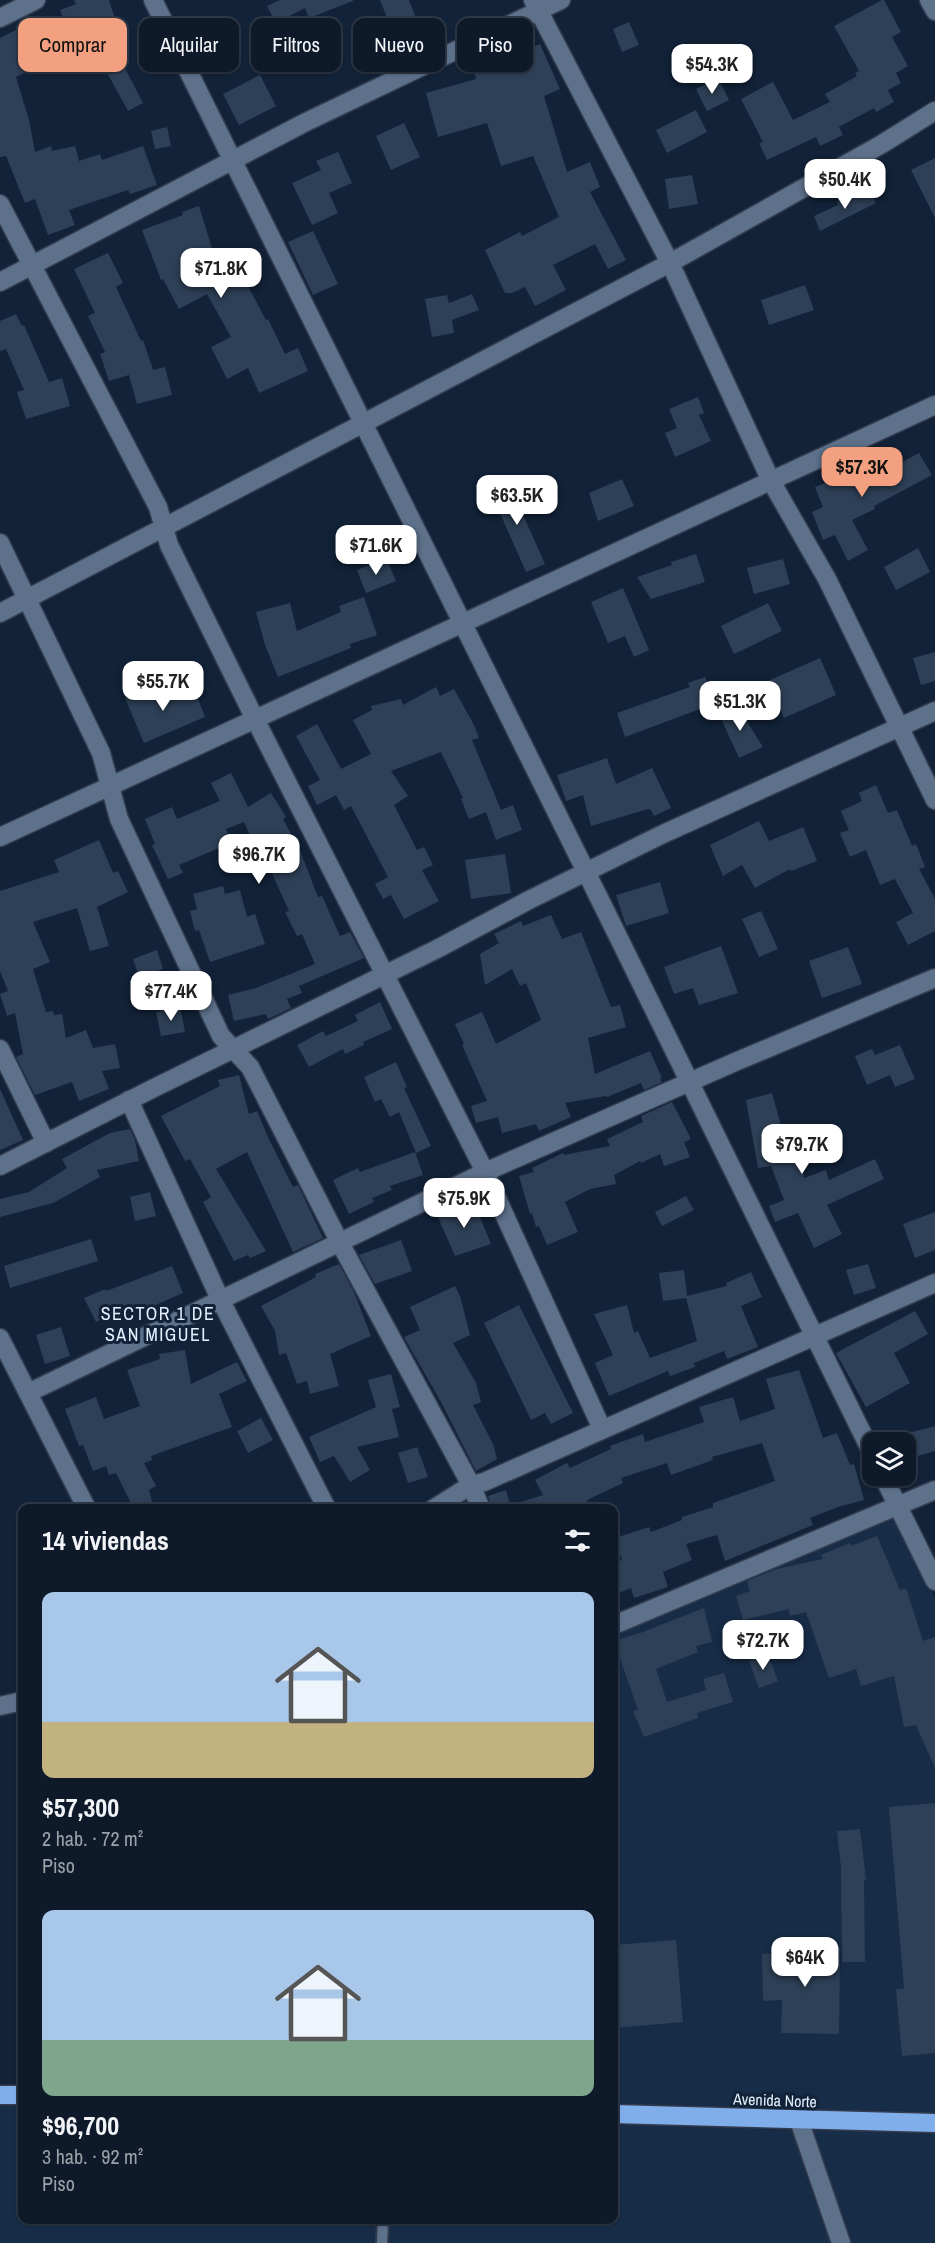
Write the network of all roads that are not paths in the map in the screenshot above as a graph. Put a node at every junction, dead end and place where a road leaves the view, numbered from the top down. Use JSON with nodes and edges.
{"nodes":[{"id":1,"x":36,"y":0,"type":"edge"},
{"id":2,"x":153,"y":0,"type":"edge"},
{"id":3,"x":561,"y":0,"type":"edge"},
{"id":4,"x":929,"y":0,"type":"edge"},
{"id":5,"x":536,"y":5,"type":"edge"},
{"id":6,"x":935,"y":11,"type":"edge"},
{"id":7,"x":0,"y":18,"type":"edge"},
{"id":8,"x":935,"y":111,"type":"edge"},
{"id":9,"x":232,"y":161,"type":"junction"},
{"id":10,"x":0,"y":204,"type":"edge"},
{"id":11,"x":670,"y":263,"type":"junction"},
{"id":12,"x":31,"y":266,"type":"junction"},
{"id":13,"x":0,"y":282,"type":"edge"},
{"id":14,"x":935,"y":405,"type":"edge"},
{"id":15,"x":362,"y":424,"type":"junction"},
{"id":16,"x":771,"y":481,"type":"junction"},
{"id":17,"x":164,"y":527,"type":"junction"},
{"id":18,"x":0,"y":543,"type":"edge"},
{"id":19,"x":27,"y":599,"type":"junction"},
{"id":20,"x":0,"y":612,"type":"edge"},
{"id":21,"x":462,"y":624,"type":"junction"},
{"id":22,"x":935,"y":711,"type":"edge"},
{"id":23,"x":255,"y":719,"type":"junction"},
{"id":24,"x":901,"y":727,"type":"junction"},
{"id":25,"x":110,"y":785,"type":"junction"},
{"id":26,"x":935,"y":800,"type":"edge"},
{"id":27,"x":0,"y":837,"type":"edge"},
{"id":28,"x":586,"y":872,"type":"junction"},
{"id":29,"x":386,"y":975,"type":"junction"},
{"id":30,"x":935,"y":978,"type":"edge"},
{"id":31,"x":0,"y":1049,"type":"edge"},
{"id":32,"x":233,"y":1050,"type":"junction"},
{"id":33,"x":690,"y":1082,"type":"junction"},
{"id":34,"x":129,"y":1100,"type":"junction"},
{"id":35,"x":46,"y":1143,"type":"junction"},
{"id":36,"x":0,"y":1166,"type":"edge"},
{"id":37,"x":485,"y":1172,"type":"junction"},
{"id":38,"x":340,"y":1243,"type":"junction"},
{"id":39,"x":935,"y":1283,"type":"edge"},
{"id":40,"x":220,"y":1299,"type":"junction"},
{"id":41,"x":814,"y":1336,"type":"junction"},
{"id":42,"x":0,"y":1338,"type":"edge"},
{"id":43,"x":28,"y":1393,"type":"junction"},
{"id":44,"x":602,"y":1429,"type":"junction"},
{"id":45,"x":862,"y":1433,"type":"edge"},
{"id":46,"x":471,"y":1485,"type":"junction"},
{"id":47,"x":888,"y":1486,"type":"edge"},
{"id":48,"x":935,"y":1490,"type":"edge"},
{"id":49,"x":84,"y":1504,"type":"edge"},
{"id":50,"x":324,"y":1504,"type":"edge"},
{"id":51,"x":441,"y":1504,"type":"edge"},
{"id":52,"x":478,"y":1504,"type":"edge"},
{"id":53,"x":898,"y":1506,"type":"junction"},
{"id":54,"x":935,"y":1581,"type":"edge"},
{"id":55,"x":618,"y":1623,"type":"edge"},
{"id":56,"x":18,"y":1702,"type":"edge"},
{"id":57,"x":0,"y":1706,"type":"edge"},
{"id":58,"x":0,"y":2095,"type":"edge"},
{"id":59,"x":18,"y":2095,"type":"edge"},
{"id":60,"x":618,"y":2114,"type":"edge"},
{"id":61,"x":799,"y":2120,"type":"junction"},
{"id":62,"x":935,"y":2123,"type":"edge"},
{"id":63,"x":383,"y":2224,"type":"edge"},
{"id":64,"x":382,"y":2243,"type":"edge"},
{"id":65,"x":842,"y":2243,"type":"edge"}],
"edges":[{"from":1,"to":7,"type":"street"},
{"from":2,"to":9,"type":"street"},
{"from":3,"to":5,"type":"street"},
{"from":4,"to":6,"type":"street"},
{"from":5,"to":9,"type":"street"},
{"from":5,"to":11,"type":"street"},
{"from":8,"to":11,"type":"street"},
{"from":9,"to":12,"type":"street"},
{"from":9,"to":15,"type":"street"},
{"from":10,"to":12,"type":"street"},
{"from":11,"to":15,"type":"street"},
{"from":11,"to":16,"type":"street"},
{"from":12,"to":13,"type":"street"},
{"from":12,"to":17,"type":"street"},
{"from":14,"to":16,"type":"street"},
{"from":15,"to":17,"type":"street"},
{"from":15,"to":21,"type":"street"},
{"from":16,"to":21,"type":"street"},
{"from":16,"to":24,"type":"street"},
{"from":17,"to":19,"type":"street"},
{"from":17,"to":23,"type":"street"},
{"from":18,"to":19,"type":"street"},
{"from":19,"to":20,"type":"street"},
{"from":19,"to":25,"type":"street"},
{"from":21,"to":23,"type":"street"},
{"from":21,"to":28,"type":"street"},
{"from":22,"to":24,"type":"street"},
{"from":23,"to":25,"type":"street"},
{"from":23,"to":29,"type":"street"},
{"from":24,"to":26,"type":"street"},
{"from":24,"to":28,"type":"street"},
{"from":25,"to":27,"type":"street"},
{"from":25,"to":32,"type":"street"},
{"from":28,"to":29,"type":"street"},
{"from":28,"to":33,"type":"street"},
{"from":29,"to":32,"type":"street"},
{"from":29,"to":37,"type":"street"},
{"from":30,"to":33,"type":"street"},
{"from":31,"to":35,"type":"street"},
{"from":32,"to":34,"type":"street"},
{"from":32,"to":38,"type":"street"},
{"from":33,"to":37,"type":"street"},
{"from":33,"to":41,"type":"street"},
{"from":34,"to":35,"type":"street"},
{"from":34,"to":40,"type":"street"},
{"from":35,"to":36,"type":"street"},
{"from":37,"to":38,"type":"street"},
{"from":37,"to":44,"type":"street"},
{"from":38,"to":40,"type":"street"},
{"from":38,"to":46,"type":"street"},
{"from":39,"to":41,"type":"street"},
{"from":40,"to":43,"type":"street"},
{"from":40,"to":50,"type":"street"},
{"from":41,"to":44,"type":"street"},
{"from":41,"to":45,"type":"street"},
{"from":42,"to":43,"type":"street"},
{"from":43,"to":49,"type":"street"},
{"from":44,"to":46,"type":"street"},
{"from":46,"to":51,"type":"street"},
{"from":46,"to":52,"type":"street"},
{"from":47,"to":53,"type":"street"},
{"from":48,"to":53,"type":"street"},
{"from":53,"to":54,"type":"street"},
{"from":53,"to":55,"type":"street"},
{"from":56,"to":57,"type":"street"},
{"from":58,"to":59,"type":"highway"},
{"from":60,"to":61,"type":"highway","name":"Avenida Norte"},
{"from":61,"to":62,"type":"highway","name":"Avenida Norte"},
{"from":61,"to":65,"type":"street"},
{"from":63,"to":64,"type":"lane"}]}
